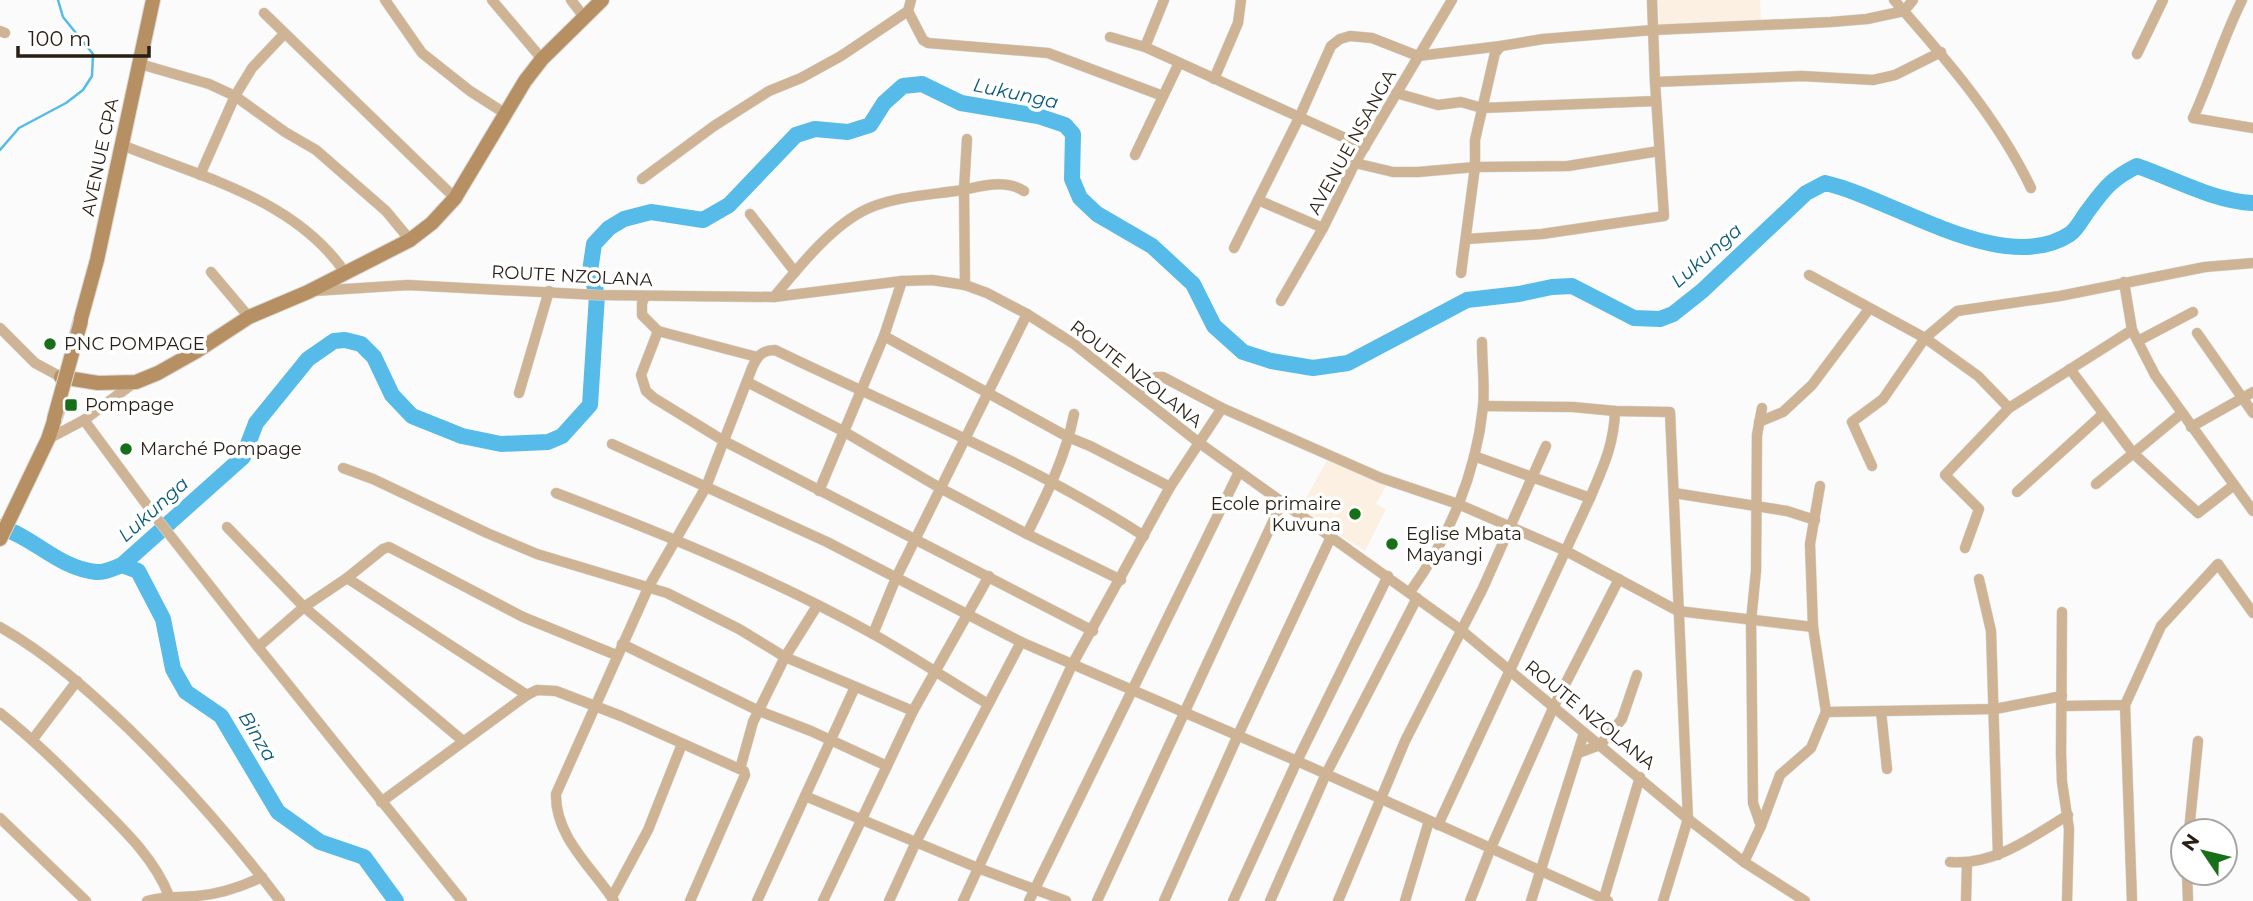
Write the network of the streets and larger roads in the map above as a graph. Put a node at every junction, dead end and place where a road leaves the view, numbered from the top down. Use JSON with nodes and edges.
{"nodes":[{"id":1,"x":153,"y":0,"type":"edge"},
{"id":2,"x":385,"y":0,"type":"edge"},
{"id":3,"x":492,"y":0,"type":"edge"},
{"id":4,"x":571,"y":0,"type":"edge"},
{"id":5,"x":602,"y":0,"type":"edge"},
{"id":6,"x":1164,"y":0,"type":"edge"},
{"id":7,"x":1241,"y":0,"type":"edge"},
{"id":8,"x":1452,"y":0,"type":"edge"},
{"id":9,"x":1652,"y":0,"type":"edge"},
{"id":10,"x":1894,"y":0,"type":"edge"},
{"id":11,"x":1913,"y":0,"type":"edge"},
{"id":12,"x":2163,"y":0,"type":"edge"},
{"id":13,"x":2242,"y":0,"type":"edge"},
{"id":14,"x":910,"y":5,"type":"edge"},
{"id":15,"x":1904,"y":11,"type":"junction"},
{"id":16,"x":264,"y":13,"type":"dead end"},
{"id":17,"x":584,"y":17,"type":"junction"},
{"id":18,"x":1653,"y":30,"type":"junction"},
{"id":19,"x":284,"y":34,"type":"junction"},
{"id":20,"x":1110,"y":37,"type":"dead end"},
{"id":21,"x":1501,"y":46,"type":"junction"},
{"id":22,"x":1145,"y":47,"type":"junction"},
{"id":23,"x":1941,"y":52,"type":"junction"},
{"id":24,"x":2137,"y":54,"type":"dead end"},
{"id":25,"x":1418,"y":56,"type":"junction"},
{"id":26,"x":542,"y":59,"type":"junction"},
{"id":27,"x":1179,"y":63,"type":"junction"},
{"id":28,"x":140,"y":64,"type":"junction"},
{"id":29,"x":1214,"y":79,"type":"junction"},
{"id":30,"x":1654,"y":82,"type":"junction"},
{"id":31,"x":1396,"y":93,"type":"junction"},
{"id":32,"x":235,"y":96,"type":"junction"},
{"id":33,"x":1163,"y":96,"type":"junction"},
{"id":34,"x":1656,"y":101,"type":"junction"},
{"id":35,"x":1482,"y":108,"type":"junction"},
{"id":36,"x":506,"y":114,"type":"junction"},
{"id":37,"x":1299,"y":118,"type":"junction"},
{"id":38,"x":2253,"y":128,"type":"edge"},
{"id":39,"x":967,"y":139,"type":"dead end"},
{"id":40,"x":122,"y":145,"type":"junction"},
{"id":41,"x":1364,"y":147,"type":"junction"},
{"id":42,"x":1659,"y":151,"type":"junction"},
{"id":43,"x":1135,"y":155,"type":"dead end"},
{"id":44,"x":1355,"y":163,"type":"junction"},
{"id":45,"x":1475,"y":167,"type":"junction"},
{"id":46,"x":200,"y":175,"type":"junction"},
{"id":47,"x":642,"y":179,"type":"dead end"},
{"id":48,"x":2031,"y":188,"type":"dead end"},
{"id":49,"x":964,"y":189,"type":"junction"},
{"id":50,"x":1024,"y":191,"type":"dead end"},
{"id":51,"x":454,"y":198,"type":"junction"},
{"id":52,"x":1258,"y":200,"type":"junction"},
{"id":53,"x":750,"y":214,"type":"dead end"},
{"id":54,"x":1323,"y":228,"type":"junction"},
{"id":55,"x":1467,"y":239,"type":"junction"},
{"id":56,"x":410,"y":240,"type":"junction"},
{"id":57,"x":1234,"y":248,"type":"dead end"},
{"id":58,"x":2253,"y":263,"type":"edge"},
{"id":59,"x":211,"y":272,"type":"dead end"},
{"id":60,"x":795,"y":272,"type":"junction"},
{"id":61,"x":1461,"y":273,"type":"dead end"},
{"id":62,"x":346,"y":274,"type":"junction"},
{"id":63,"x":1809,"y":275,"type":"dead end"},
{"id":64,"x":902,"y":281,"type":"junction"},
{"id":65,"x":2124,"y":282,"type":"junction"},
{"id":66,"x":965,"y":285,"type":"junction"},
{"id":67,"x":549,"y":291,"type":"junction"},
{"id":68,"x":308,"y":292,"type":"junction"},
{"id":69,"x":645,"y":296,"type":"junction"},
{"id":70,"x":774,"y":297,"type":"junction"},
{"id":71,"x":1281,"y":300,"type":"dead end"},
{"id":72,"x":1870,"y":309,"type":"junction"},
{"id":73,"x":2193,"y":312,"type":"dead end"},
{"id":74,"x":1027,"y":314,"type":"junction"},
{"id":75,"x":248,"y":317,"type":"junction"},
{"id":76,"x":81,"y":321,"type":"junction"},
{"id":77,"x":0,"y":330,"type":"edge"},
{"id":78,"x":2132,"y":330,"type":"junction"},
{"id":79,"x":658,"y":331,"type":"junction"},
{"id":80,"x":2197,"y":333,"type":"dead end"},
{"id":81,"x":884,"y":336,"type":"junction"},
{"id":82,"x":1925,"y":338,"type":"junction"},
{"id":83,"x":2138,"y":341,"type":"junction"},
{"id":84,"x":1482,"y":342,"type":"dead end"},
{"id":85,"x":757,"y":357,"type":"junction"},
{"id":86,"x":2070,"y":369,"type":"junction"},
{"id":87,"x":66,"y":378,"type":"junction"},
{"id":88,"x":136,"y":382,"type":"junction"},
{"id":89,"x":747,"y":382,"type":"junction"},
{"id":90,"x":861,"y":392,"type":"junction"},
{"id":91,"x":987,"y":392,"type":"junction"},
{"id":92,"x":2253,"y":392,"type":"edge"},
{"id":93,"x":519,"y":393,"type":"dead end"},
{"id":94,"x":1136,"y":393,"type":"junction"},
{"id":95,"x":2242,"y":398,"type":"junction"},
{"id":96,"x":1483,"y":406,"type":"junction"},
{"id":97,"x":1222,"y":408,"type":"junction"},
{"id":98,"x":1762,"y":408,"type":"dead end"},
{"id":99,"x":2009,"y":408,"type":"junction"},
{"id":100,"x":1615,"y":411,"type":"junction"},
{"id":101,"x":2182,"y":413,"type":"junction"},
{"id":102,"x":2253,"y":413,"type":"edge"},
{"id":103,"x":1074,"y":414,"type":"dead end"},
{"id":104,"x":2103,"y":414,"type":"junction"},
{"id":105,"x":54,"y":419,"type":"junction"},
{"id":106,"x":84,"y":420,"type":"junction"},
{"id":107,"x":1759,"y":422,"type":"junction"},
{"id":108,"x":2191,"y":426,"type":"junction"},
{"id":109,"x":843,"y":431,"type":"junction"},
{"id":110,"x":1068,"y":437,"type":"junction"},
{"id":111,"x":965,"y":438,"type":"junction"},
{"id":112,"x":48,"y":439,"type":"junction"},
{"id":113,"x":724,"y":441,"type":"junction"},
{"id":114,"x":1198,"y":442,"type":"junction"},
{"id":115,"x":612,"y":444,"type":"dead end"},
{"id":116,"x":1546,"y":446,"type":"dead end"},
{"id":117,"x":2133,"y":453,"type":"junction"},
{"id":118,"x":1474,"y":456,"type":"junction"},
{"id":119,"x":1872,"y":466,"type":"dead end"},
{"id":120,"x":343,"y":468,"type":"dead end"},
{"id":121,"x":1239,"y":472,"type":"junction"},
{"id":122,"x":1533,"y":476,"type":"junction"},
{"id":123,"x":1052,"y":481,"type":"junction"},
{"id":124,"x":2096,"y":484,"type":"dead end"},
{"id":125,"x":2234,"y":485,"type":"junction"},
{"id":126,"x":1820,"y":486,"type":"dead end"},
{"id":127,"x":706,"y":487,"type":"junction"},
{"id":128,"x":1170,"y":487,"type":"junction"},
{"id":129,"x":940,"y":488,"type":"junction"},
{"id":130,"x":819,"y":491,"type":"junction"},
{"id":131,"x":1674,"y":492,"type":"junction"},
{"id":132,"x":2017,"y":492,"type":"dead end"},
{"id":133,"x":556,"y":493,"type":"dead end"},
{"id":134,"x":1590,"y":498,"type":"junction"},
{"id":135,"x":1282,"y":502,"type":"junction"},
{"id":136,"x":1458,"y":505,"type":"junction"},
{"id":137,"x":1757,"y":506,"type":"junction"},
{"id":138,"x":2253,"y":511,"type":"edge"},
{"id":139,"x":1815,"y":520,"type":"junction"},
{"id":140,"x":227,"y":527,"type":"dead end"},
{"id":141,"x":1511,"y":527,"type":"junction"},
{"id":142,"x":1027,"y":534,"type":"junction"},
{"id":143,"x":1144,"y":536,"type":"junction"},
{"id":144,"x":1331,"y":537,"type":"junction"},
{"id":145,"x":0,"y":539,"type":"edge"},
{"id":146,"x":675,"y":539,"type":"junction"},
{"id":147,"x":914,"y":541,"type":"junction"},
{"id":148,"x":1965,"y":548,"type":"dead end"},
{"id":149,"x":1566,"y":551,"type":"junction"},
{"id":150,"x":989,"y":576,"type":"junction"},
{"id":151,"x":1388,"y":576,"type":"junction"},
{"id":152,"x":896,"y":578,"type":"junction"},
{"id":153,"x":347,"y":579,"type":"junction"},
{"id":154,"x":1619,"y":579,"type":"junction"},
{"id":155,"x":1979,"y":579,"type":"dead end"},
{"id":156,"x":1121,"y":580,"type":"junction"},
{"id":157,"x":649,"y":586,"type":"junction"},
{"id":158,"x":1413,"y":595,"type":"junction"},
{"id":159,"x":817,"y":606,"type":"junction"},
{"id":160,"x":304,"y":607,"type":"junction"},
{"id":161,"x":1678,"y":611,"type":"junction"},
{"id":162,"x":2062,"y":612,"type":"dead end"},
{"id":163,"x":2253,"y":612,"type":"edge"},
{"id":164,"x":969,"y":616,"type":"junction"},
{"id":165,"x":1751,"y":621,"type":"junction"},
{"id":166,"x":0,"y":627,"type":"edge"},
{"id":167,"x":1814,"y":627,"type":"junction"},
{"id":168,"x":1461,"y":630,"type":"junction"},
{"id":169,"x":1093,"y":631,"type":"junction"},
{"id":170,"x":873,"y":634,"type":"junction"},
{"id":171,"x":1021,"y":642,"type":"junction"},
{"id":172,"x":622,"y":644,"type":"junction"},
{"id":173,"x":258,"y":647,"type":"junction"},
{"id":174,"x":616,"y":655,"type":"junction"},
{"id":175,"x":785,"y":657,"type":"junction"},
{"id":176,"x":1073,"y":665,"type":"junction"},
{"id":177,"x":1510,"y":670,"type":"junction"},
{"id":178,"x":936,"y":672,"type":"junction"},
{"id":179,"x":1637,"y":675,"type":"dead end"},
{"id":180,"x":77,"y":681,"type":"junction"},
{"id":181,"x":855,"y":687,"type":"junction"},
{"id":182,"x":1133,"y":690,"type":"junction"},
{"id":183,"x":527,"y":695,"type":"junction"},
{"id":184,"x":2062,"y":701,"type":"junction"},
{"id":185,"x":988,"y":704,"type":"junction"},
{"id":186,"x":2125,"y":705,"type":"junction"},
{"id":187,"x":593,"y":706,"type":"junction"},
{"id":188,"x":1554,"y":706,"type":"junction"},
{"id":189,"x":1995,"y":709,"type":"junction"},
{"id":190,"x":759,"y":711,"type":"junction"},
{"id":191,"x":913,"y":711,"type":"junction"},
{"id":192,"x":1184,"y":711,"type":"junction"},
{"id":193,"x":1881,"y":711,"type":"junction"},
{"id":194,"x":1826,"y":712,"type":"junction"},
{"id":195,"x":0,"y":713,"type":"edge"},
{"id":196,"x":1584,"y":733,"type":"junction"},
{"id":197,"x":1238,"y":735,"type":"junction"},
{"id":198,"x":33,"y":739,"type":"junction"},
{"id":199,"x":830,"y":740,"type":"junction"},
{"id":200,"x":463,"y":741,"type":"junction"},
{"id":201,"x":2198,"y":741,"type":"dead end"},
{"id":202,"x":682,"y":744,"type":"junction"},
{"id":203,"x":1600,"y":745,"type":"junction"},
{"id":204,"x":1578,"y":753,"type":"junction"},
{"id":205,"x":1297,"y":761,"type":"junction"},
{"id":206,"x":887,"y":766,"type":"junction"},
{"id":207,"x":740,"y":769,"type":"junction"},
{"id":208,"x":1887,"y":769,"type":"dead end"},
{"id":209,"x":1326,"y":774,"type":"junction"},
{"id":210,"x":1640,"y":777,"type":"junction"},
{"id":211,"x":806,"y":796,"type":"junction"},
{"id":212,"x":1379,"y":799,"type":"junction"},
{"id":213,"x":381,"y":802,"type":"junction"},
{"id":214,"x":2068,"y":815,"type":"junction"},
{"id":215,"x":2190,"y":817,"type":"edge"},
{"id":216,"x":0,"y":818,"type":"edge"},
{"id":217,"x":1688,"y":819,"type":"junction"},
{"id":218,"x":862,"y":820,"type":"junction"},
{"id":219,"x":1433,"y":823,"type":"junction"},
{"id":220,"x":1761,"y":826,"type":"junction"},
{"id":221,"x":916,"y":842,"type":"junction"},
{"id":222,"x":1490,"y":849,"type":"junction"},
{"id":223,"x":1998,"y":855,"type":"junction"},
{"id":224,"x":1744,"y":862,"type":"junction"},
{"id":225,"x":1950,"y":862,"type":"dead end"},
{"id":226,"x":1966,"y":863,"type":"junction"},
{"id":227,"x":978,"y":868,"type":"junction"},
{"id":228,"x":1539,"y":872,"type":"junction"},
{"id":229,"x":262,"y":877,"type":"junction"},
{"id":230,"x":1035,"y":889,"type":"junction"},
{"id":231,"x":169,"y":896,"type":"junction"},
{"id":232,"x":613,"y":899,"type":"edge"},
{"id":233,"x":1605,"y":900,"type":"edge"},
{"id":234,"x":86,"y":901,"type":"edge"},
{"id":235,"x":147,"y":901,"type":"edge"},
{"id":236,"x":279,"y":901,"type":"edge"},
{"id":237,"x":462,"y":901,"type":"edge"},
{"id":238,"x":690,"y":901,"type":"edge"},
{"id":239,"x":757,"y":901,"type":"edge"},
{"id":240,"x":823,"y":901,"type":"edge"},
{"id":241,"x":889,"y":901,"type":"edge"},
{"id":242,"x":963,"y":901,"type":"edge"},
{"id":243,"x":1029,"y":901,"type":"edge"},
{"id":244,"x":1066,"y":901,"type":"edge"},
{"id":245,"x":1097,"y":901,"type":"edge"},
{"id":246,"x":1164,"y":901,"type":"edge"},
{"id":247,"x":1233,"y":901,"type":"edge"},
{"id":248,"x":1270,"y":901,"type":"edge"},
{"id":249,"x":1338,"y":901,"type":"edge"},
{"id":250,"x":1405,"y":901,"type":"edge"},
{"id":251,"x":1470,"y":901,"type":"edge"},
{"id":252,"x":1531,"y":901,"type":"edge"},
{"id":253,"x":1662,"y":901,"type":"edge"},
{"id":254,"x":1805,"y":901,"type":"edge"},
{"id":255,"x":1966,"y":901,"type":"edge"},
{"id":256,"x":2067,"y":901,"type":"edge"},
{"id":257,"x":2132,"y":901,"type":"edge"}],
"edges":[{"from":1,"to":28,"type":"street","name":"AVENUE CPA"},
{"from":2,"to":36,"type":"street"},
{"from":3,"to":26,"type":"street"},
{"from":4,"to":17,"type":"street"},
{"from":5,"to":17,"type":"street"},
{"from":6,"to":22,"type":"street"},
{"from":7,"to":29,"type":"street"},
{"from":8,"to":25,"type":"street","name":"AVENUE NSANGA"},
{"from":9,"to":18,"type":"street"},
{"from":10,"to":15,"type":"street"},
{"from":11,"to":15,"type":"street"},
{"from":12,"to":24,"type":"street"},
{"from":13,"to":38,"type":"street"},
{"from":14,"to":33,"type":"street"},
{"from":14,"to":47,"type":"street"},
{"from":15,"to":18,"type":"street"},
{"from":15,"to":23,"type":"street"},
{"from":16,"to":19,"type":"street"},
{"from":17,"to":26,"type":"street"},
{"from":18,"to":21,"type":"street"},
{"from":18,"to":30,"type":"street"},
{"from":19,"to":32,"type":"street"},
{"from":19,"to":51,"type":"street"},
{"from":20,"to":22,"type":"street"},
{"from":21,"to":25,"type":"street"},
{"from":21,"to":35,"type":"street"},
{"from":22,"to":27,"type":"street"},
{"from":23,"to":30,"type":"street"},
{"from":23,"to":48,"type":"street"},
{"from":25,"to":31,"type":"street","name":"AVENUE NSANGA"},
{"from":25,"to":37,"type":"street"},
{"from":26,"to":36,"type":"street"},
{"from":27,"to":29,"type":"street"},
{"from":27,"to":33,"type":"street"},
{"from":28,"to":32,"type":"street"},
{"from":28,"to":40,"type":"street","name":"AVENUE CPA"},
{"from":29,"to":37,"type":"street"},
{"from":30,"to":34,"type":"street"},
{"from":31,"to":35,"type":"street"},
{"from":31,"to":41,"type":"street","name":"AVENUE NSANGA"},
{"from":32,"to":46,"type":"street"},
{"from":32,"to":56,"type":"street"},
{"from":33,"to":43,"type":"street"},
{"from":34,"to":35,"type":"street"},
{"from":34,"to":42,"type":"street"},
{"from":35,"to":45,"type":"street"},
{"from":36,"to":51,"type":"street"},
{"from":37,"to":41,"type":"street"},
{"from":37,"to":52,"type":"street"},
{"from":39,"to":49,"type":"street"},
{"from":40,"to":46,"type":"street"},
{"from":40,"to":76,"type":"street","name":"AVENUE CPA"},
{"from":41,"to":44,"type":"street","name":"AVENUE NSANGA"},
{"from":42,"to":45,"type":"street"},
{"from":42,"to":55,"type":"street"},
{"from":44,"to":45,"type":"street"},
{"from":44,"to":54,"type":"street","name":"AVENUE NSANGA"},
{"from":45,"to":55,"type":"street"},
{"from":46,"to":62,"type":"street"},
{"from":49,"to":50,"type":"street"},
{"from":49,"to":60,"type":"street"},
{"from":49,"to":66,"type":"street"},
{"from":51,"to":56,"type":"street"},
{"from":52,"to":54,"type":"street"},
{"from":52,"to":57,"type":"street"},
{"from":53,"to":60,"type":"street"},
{"from":54,"to":71,"type":"street","name":"AVENUE NSANGA"},
{"from":55,"to":61,"type":"street"},
{"from":56,"to":62,"type":"street"},
{"from":58,"to":65,"type":"street"},
{"from":59,"to":75,"type":"street"},
{"from":60,"to":70,"type":"street"},
{"from":62,"to":68,"type":"street"},
{"from":63,"to":72,"type":"street"},
{"from":64,"to":66,"type":"street","name":"ROUTE NZOLANA"},
{"from":64,"to":70,"type":"street","name":"ROUTE NZOLANA"},
{"from":64,"to":81,"type":"street"},
{"from":65,"to":78,"type":"street"},
{"from":65,"to":82,"type":"street"},
{"from":66,"to":74,"type":"street","name":"ROUTE NZOLANA"},
{"from":67,"to":68,"type":"street","name":"ROUTE NZOLANA"},
{"from":67,"to":69,"type":"street","name":"ROUTE NZOLANA"},
{"from":67,"to":93,"type":"street"},
{"from":68,"to":75,"type":"street"},
{"from":69,"to":70,"type":"street","name":"ROUTE NZOLANA"},
{"from":69,"to":79,"type":"street"},
{"from":72,"to":82,"type":"street"},
{"from":72,"to":107,"type":"street"},
{"from":73,"to":83,"type":"street"},
{"from":74,"to":91,"type":"street"},
{"from":74,"to":94,"type":"street","name":"ROUTE NZOLANA"},
{"from":75,"to":88,"type":"street"},
{"from":76,"to":87,"type":"street"},
{"from":76,"to":105,"type":"street","bridge":true},
{"from":77,"to":87,"type":"street"},
{"from":78,"to":83,"type":"street"},
{"from":78,"to":86,"type":"street"},
{"from":79,"to":85,"type":"street"},
{"from":79,"to":113,"type":"street"},
{"from":80,"to":95,"type":"street"},
{"from":81,"to":90,"type":"street"},
{"from":81,"to":91,"type":"street"},
{"from":82,"to":99,"type":"street"},
{"from":82,"to":119,"type":"street"},
{"from":83,"to":101,"type":"street"},
{"from":84,"to":96,"type":"street"},
{"from":85,"to":89,"type":"street"},
{"from":85,"to":90,"type":"street"},
{"from":86,"to":99,"type":"street"},
{"from":86,"to":104,"type":"street"},
{"from":87,"to":88,"type":"street"},
{"from":87,"to":105,"type":"street"},
{"from":88,"to":106,"type":"street"},
{"from":89,"to":109,"type":"street"},
{"from":89,"to":113,"type":"street"},
{"from":90,"to":109,"type":"street"},
{"from":90,"to":111,"type":"street"},
{"from":91,"to":110,"type":"street"},
{"from":91,"to":111,"type":"street"},
{"from":92,"to":95,"type":"street"},
{"from":94,"to":97,"type":"street"},
{"from":94,"to":114,"type":"street","name":"ROUTE NZOLANA"},
{"from":95,"to":102,"type":"street"},
{"from":95,"to":108,"type":"street"},
{"from":96,"to":100,"type":"street"},
{"from":96,"to":118,"type":"street"},
{"from":97,"to":114,"type":"street"},
{"from":97,"to":136,"type":"street"},
{"from":98,"to":107,"type":"street"},
{"from":99,"to":148,"type":"street"},
{"from":100,"to":131,"type":"street"},
{"from":100,"to":134,"type":"street"},
{"from":101,"to":108,"type":"street"},
{"from":101,"to":117,"type":"street"},
{"from":103,"to":110,"type":"street"},
{"from":104,"to":117,"type":"street"},
{"from":104,"to":132,"type":"street"},
{"from":105,"to":112,"type":"street"},
{"from":106,"to":112,"type":"street"},
{"from":106,"to":173,"type":"street"},
{"from":107,"to":137,"type":"street"},
{"from":108,"to":125,"type":"street"},
{"from":109,"to":129,"type":"street"},
{"from":109,"to":130,"type":"street"},
{"from":110,"to":123,"type":"street"},
{"from":110,"to":128,"type":"street"},
{"from":111,"to":123,"type":"street"},
{"from":111,"to":129,"type":"street"},
{"from":112,"to":145,"type":"street"},
{"from":113,"to":127,"type":"street"},
{"from":113,"to":130,"type":"street"},
{"from":114,"to":121,"type":"street","name":"ROUTE NZOLANA"},
{"from":114,"to":128,"type":"street"},
{"from":115,"to":127,"type":"street"},
{"from":116,"to":122,"type":"street"},
{"from":117,"to":124,"type":"street"},
{"from":117,"to":125,"type":"street"},
{"from":118,"to":122,"type":"street"},
{"from":118,"to":136,"type":"street"},
{"from":120,"to":157,"type":"street"},
{"from":121,"to":135,"type":"street","name":"ROUTE NZOLANA"},
{"from":121,"to":182,"type":"street"},
{"from":122,"to":134,"type":"street"},
{"from":122,"to":141,"type":"street"},
{"from":123,"to":142,"type":"street"},
{"from":123,"to":143,"type":"street"},
{"from":125,"to":138,"type":"street"},
{"from":126,"to":139,"type":"street"},
{"from":127,"to":146,"type":"street"},
{"from":127,"to":152,"type":"street"},
{"from":128,"to":143,"type":"street"},
{"from":129,"to":142,"type":"street"},
{"from":129,"to":147,"type":"street"},
{"from":130,"to":147,"type":"street"},
{"from":131,"to":137,"type":"street"},
{"from":131,"to":161,"type":"street"},
{"from":133,"to":146,"type":"street"},
{"from":134,"to":149,"type":"street"},
{"from":135,"to":144,"type":"street","name":"ROUTE NZOLANA"},
{"from":135,"to":192,"type":"street"},
{"from":136,"to":141,"type":"street"},
{"from":136,"to":158,"type":"street"},
{"from":137,"to":139,"type":"street"},
{"from":137,"to":165,"type":"street"},
{"from":139,"to":167,"type":"street"},
{"from":140,"to":160,"type":"street"},
{"from":141,"to":149,"type":"street"},
{"from":141,"to":168,"type":"street"},
{"from":142,"to":156,"type":"street"},
{"from":143,"to":156,"type":"street"},
{"from":144,"to":151,"type":"street","name":"ROUTE NZOLANA"},
{"from":144,"to":197,"type":"street"},
{"from":146,"to":157,"type":"street"},
{"from":146,"to":159,"type":"street"},
{"from":147,"to":150,"type":"street"},
{"from":147,"to":152,"type":"street"},
{"from":149,"to":154,"type":"street"},
{"from":149,"to":177,"type":"street"},
{"from":150,"to":164,"type":"street"},
{"from":150,"to":169,"type":"street"},
{"from":151,"to":158,"type":"street","name":"ROUTE NZOLANA"},
{"from":151,"to":205,"type":"street"},
{"from":152,"to":164,"type":"street"},
{"from":152,"to":170,"type":"street"},
{"from":153,"to":160,"type":"street"},
{"from":153,"to":174,"type":"street"},
{"from":153,"to":183,"type":"street"},
{"from":154,"to":161,"type":"street"},
{"from":154,"to":188,"type":"street"},
{"from":155,"to":189,"type":"street"},
{"from":156,"to":169,"type":"street"},
{"from":157,"to":172,"type":"street"},
{"from":157,"to":175,"type":"street"},
{"from":158,"to":168,"type":"street","name":"ROUTE NZOLANA"},
{"from":158,"to":209,"type":"street"},
{"from":159,"to":170,"type":"street"},
{"from":159,"to":175,"type":"street"},
{"from":160,"to":173,"type":"street"},
{"from":160,"to":200,"type":"street"},
{"from":161,"to":165,"type":"street"},
{"from":161,"to":217,"type":"street"},
{"from":162,"to":184,"type":"street"},
{"from":163,"to":186,"type":"street"},
{"from":164,"to":171,"type":"street"},
{"from":164,"to":178,"type":"street"},
{"from":165,"to":167,"type":"street"},
{"from":165,"to":220,"type":"street"},
{"from":166,"to":180,"type":"street"},
{"from":167,"to":194,"type":"street"},
{"from":168,"to":177,"type":"street","name":"ROUTE NZOLANA"},
{"from":168,"to":212,"type":"street"},
{"from":169,"to":176,"type":"street"},
{"from":170,"to":178,"type":"street"},
{"from":171,"to":176,"type":"street"},
{"from":171,"to":185,"type":"street"},
{"from":172,"to":174,"type":"street"},
{"from":172,"to":190,"type":"street"},
{"from":173,"to":213,"type":"street"},
{"from":174,"to":187,"type":"street"},
{"from":175,"to":181,"type":"street"},
{"from":175,"to":190,"type":"street"},
{"from":176,"to":182,"type":"street"},
{"from":176,"to":227,"type":"street"},
{"from":177,"to":188,"type":"street","name":"ROUTE NZOLANA"},
{"from":177,"to":219,"type":"street"},
{"from":178,"to":185,"type":"street"},
{"from":178,"to":191,"type":"street"},
{"from":179,"to":203,"type":"street"},
{"from":180,"to":198,"type":"street"},
{"from":180,"to":229,"type":"street"},
{"from":181,"to":191,"type":"street"},
{"from":181,"to":199,"type":"street"},
{"from":182,"to":192,"type":"street"},
{"from":182,"to":230,"type":"street"},
{"from":183,"to":187,"type":"street"},
{"from":183,"to":200,"type":"street"},
{"from":184,"to":186,"type":"street"},
{"from":184,"to":189,"type":"street"},
{"from":184,"to":214,"type":"street"},
{"from":185,"to":221,"type":"street"},
{"from":186,"to":257,"type":"street"},
{"from":187,"to":202,"type":"street"},
{"from":187,"to":232,"type":"street"},
{"from":188,"to":196,"type":"street","name":"ROUTE NZOLANA"},
{"from":188,"to":222,"type":"street"},
{"from":189,"to":193,"type":"street"},
{"from":189,"to":223,"type":"street"},
{"from":190,"to":199,"type":"street"},
{"from":190,"to":207,"type":"street"},
{"from":191,"to":206,"type":"street"},
{"from":192,"to":197,"type":"street"},
{"from":192,"to":245,"type":"street"},
{"from":193,"to":194,"type":"street"},
{"from":193,"to":208,"type":"street"},
{"from":194,"to":220,"type":"street"},
{"from":195,"to":198,"type":"street"},
{"from":196,"to":203,"type":"street","name":"ROUTE NZOLANA"},
{"from":196,"to":204,"type":"street"},
{"from":197,"to":205,"type":"street"},
{"from":197,"to":246,"type":"street"},
{"from":198,"to":231,"type":"street"},
{"from":199,"to":206,"type":"street"},
{"from":199,"to":211,"type":"street"},
{"from":200,"to":213,"type":"street"},
{"from":201,"to":215,"type":"street"},
{"from":202,"to":207,"type":"street"},
{"from":202,"to":232,"type":"street"},
{"from":203,"to":204,"type":"street"},
{"from":203,"to":210,"type":"street","name":"ROUTE NZOLANA"},
{"from":204,"to":228,"type":"street"},
{"from":205,"to":209,"type":"street"},
{"from":205,"to":247,"type":"street"},
{"from":206,"to":218,"type":"street"},
{"from":207,"to":238,"type":"street"},
{"from":209,"to":212,"type":"street"},
{"from":209,"to":248,"type":"street"},
{"from":210,"to":217,"type":"street","name":"ROUTE NZOLANA"},
{"from":210,"to":233,"type":"street"},
{"from":211,"to":218,"type":"street"},
{"from":211,"to":239,"type":"street"},
{"from":212,"to":219,"type":"street"},
{"from":212,"to":249,"type":"street"},
{"from":213,"to":237,"type":"street"},
{"from":214,"to":223,"type":"street"},
{"from":214,"to":256,"type":"street"},
{"from":216,"to":234,"type":"street"},
{"from":217,"to":224,"type":"street","name":"ROUTE NZOLANA"},
{"from":217,"to":253,"type":"street"},
{"from":218,"to":221,"type":"street"},
{"from":218,"to":240,"type":"street"},
{"from":219,"to":222,"type":"street"},
{"from":219,"to":250,"type":"street"},
{"from":220,"to":224,"type":"street"},
{"from":221,"to":227,"type":"street"},
{"from":221,"to":241,"type":"street"},
{"from":222,"to":228,"type":"street"},
{"from":222,"to":251,"type":"street"},
{"from":223,"to":226,"type":"street"},
{"from":224,"to":254,"type":"street","name":"ROUTE NZOLANA"},
{"from":225,"to":226,"type":"street"},
{"from":226,"to":255,"type":"street"},
{"from":227,"to":230,"type":"street"},
{"from":227,"to":242,"type":"street"},
{"from":228,"to":233,"type":"street"},
{"from":228,"to":252,"type":"street"},
{"from":229,"to":231,"type":"street"},
{"from":229,"to":236,"type":"street"},
{"from":230,"to":243,"type":"street"},
{"from":230,"to":244,"type":"street"},
{"from":231,"to":235,"type":"street"}]}
